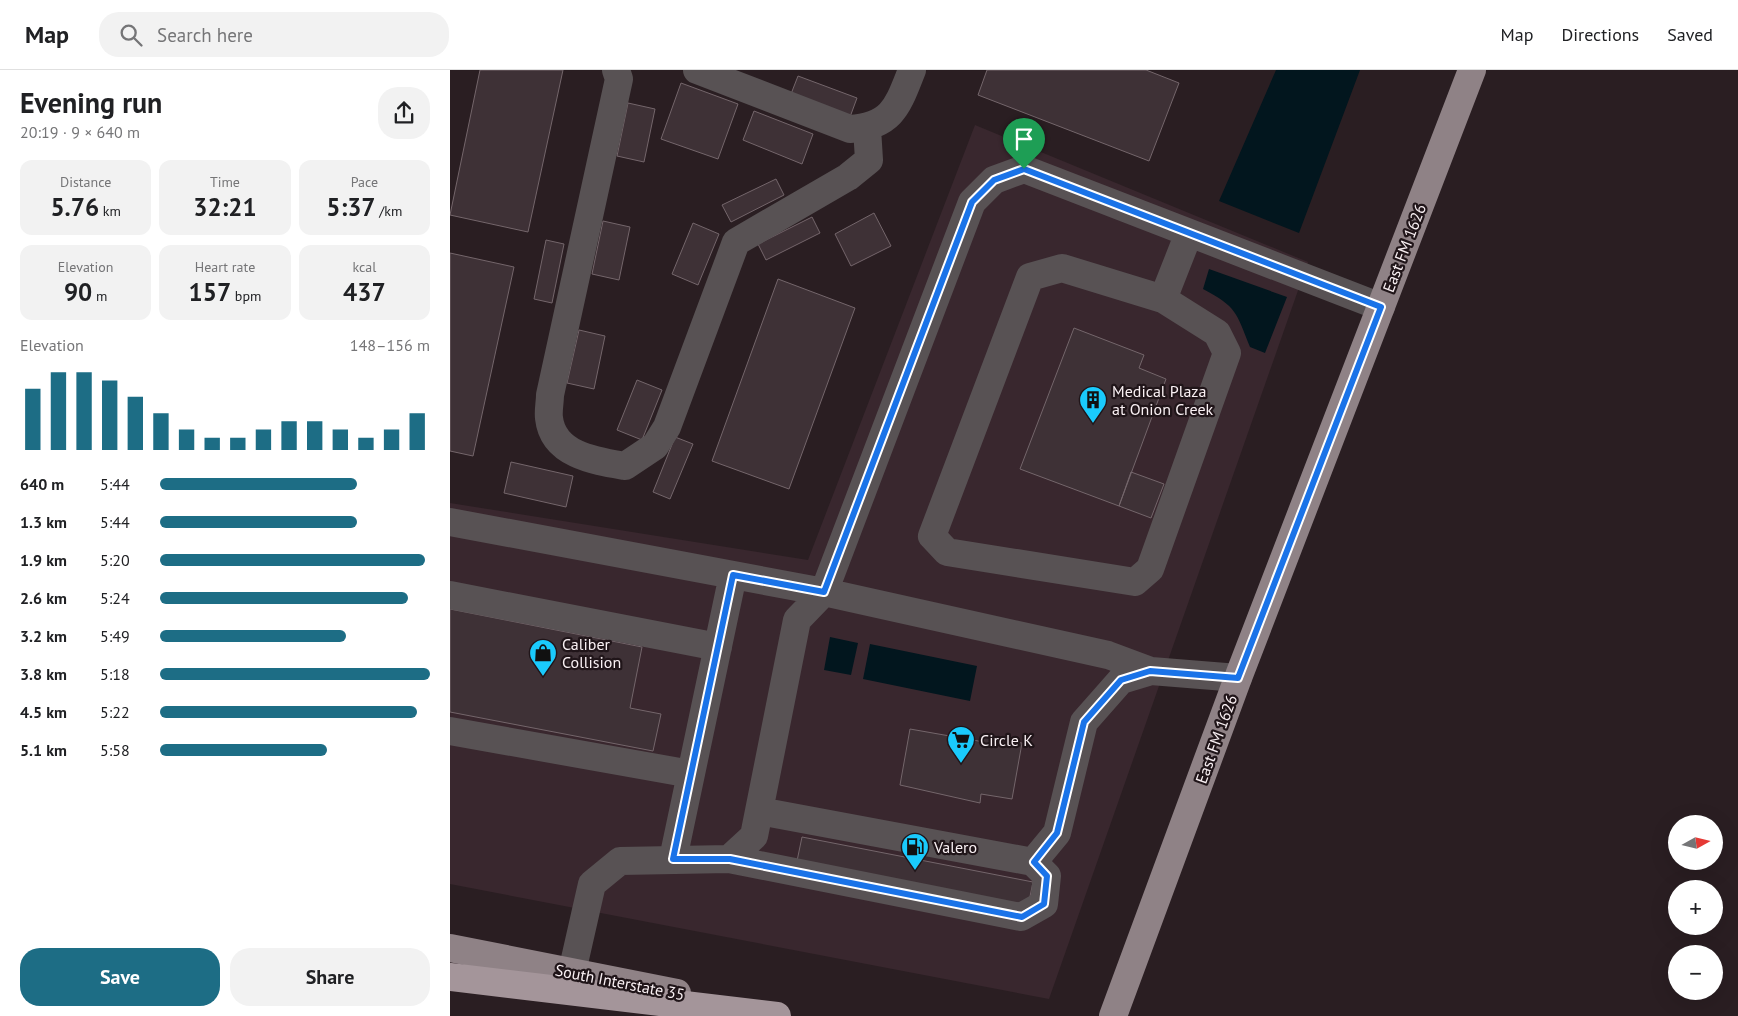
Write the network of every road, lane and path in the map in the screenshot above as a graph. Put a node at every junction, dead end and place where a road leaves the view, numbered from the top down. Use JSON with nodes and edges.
{"nodes":[{"id":1,"x":616,"y":70,"type":"edge"},
{"id":2,"x":697,"y":70,"type":"edge"},
{"id":3,"x":912,"y":70,"type":"edge"},
{"id":4,"x":1472,"y":70,"type":"edge"},
{"id":5,"x":867,"y":128,"type":"junction"},
{"id":6,"x":1189,"y":233,"type":"junction"},
{"id":7,"x":1163,"y":298,"type":"junction"},
{"id":8,"x":1381,"y":307,"type":"junction"},
{"id":9,"x":450,"y":522,"type":"edge"},
{"id":10,"x":733,"y":575,"type":"junction"},
{"id":11,"x":824,"y":592,"type":"junction"},
{"id":12,"x":450,"y":595,"type":"edge"},
{"id":13,"x":718,"y":647,"type":"junction"},
{"id":14,"x":1150,"y":671,"type":"junction"},
{"id":15,"x":1238,"y":678,"type":"junction"},
{"id":16,"x":450,"y":730,"type":"edge"},
{"id":17,"x":691,"y":774,"type":"junction"},
{"id":18,"x":759,"y":811,"type":"junction"},
{"id":19,"x":673,"y":859,"type":"junction"},
{"id":20,"x":730,"y":859,"type":"junction"},
{"id":21,"x":1034,"y":862,"type":"junction"},
{"id":22,"x":450,"y":948,"type":"edge"},
{"id":23,"x":572,"y":972,"type":"junction"},
{"id":24,"x":450,"y":977,"type":"edge"},
{"id":25,"x":777,"y":1016,"type":"edge"},
{"id":26,"x":791,"y":1016,"type":"edge"},
{"id":27,"x":1113,"y":1016,"type":"edge"}],
"edges":[{"from":1,"to":5,"type":"lane"},
{"from":2,"to":5,"type":"lane"},
{"from":3,"to":5,"type":"lane"},
{"from":4,"to":8,"type":"main road","name":"East FM 1626"},
{"from":6,"to":7,"type":"lane"},
{"from":6,"to":8,"type":"lane"},
{"from":6,"to":11,"type":"lane"},
{"from":7,"to":7,"type":"lane"},
{"from":8,"to":15,"type":"main road","name":"East FM 1626"},
{"from":9,"to":10,"type":"lane"},
{"from":10,"to":11,"type":"lane"},
{"from":10,"to":13,"type":"lane"},
{"from":11,"to":14,"type":"lane"},
{"from":11,"to":18,"type":"lane"},
{"from":12,"to":13,"type":"lane"},
{"from":13,"to":17,"type":"lane"},
{"from":14,"to":15,"type":"lane"},
{"from":14,"to":21,"type":"lane"},
{"from":15,"to":27,"type":"main road","name":"East FM 1626"},
{"from":16,"to":17,"type":"lane"},
{"from":17,"to":19,"type":"lane"},
{"from":18,"to":20,"type":"lane"},
{"from":18,"to":21,"type":"lane"},
{"from":19,"to":20,"type":"lane"},
{"from":19,"to":23,"type":"lane"},
{"from":20,"to":21,"type":"lane"},
{"from":22,"to":23,"type":"main road","name":"South Interstate 35"},
{"from":23,"to":26,"type":"main road","name":"South Interstate 35"},
{"from":24,"to":25,"type":"highway"}]}
